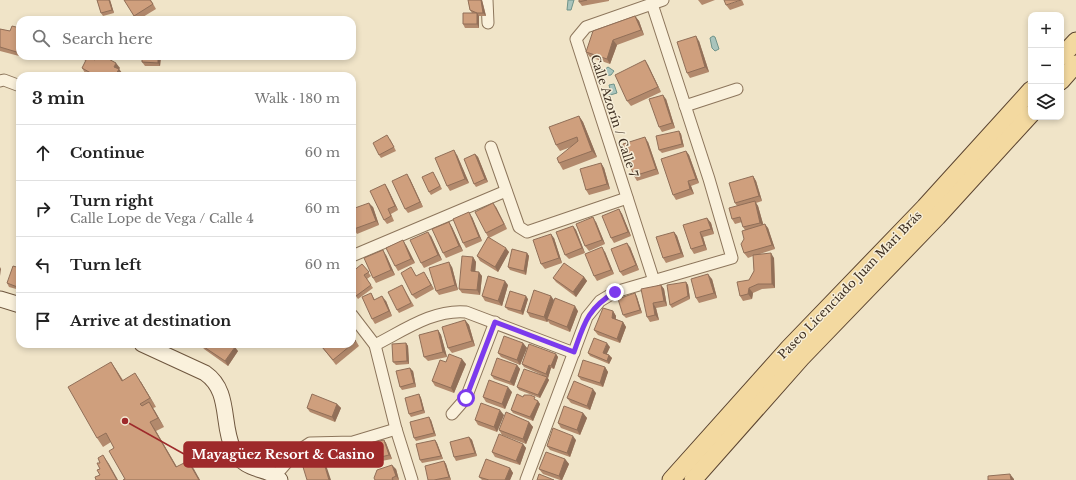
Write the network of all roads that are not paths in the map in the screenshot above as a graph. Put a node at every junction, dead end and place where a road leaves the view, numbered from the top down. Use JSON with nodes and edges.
{"nodes":[{"id":1,"x":487,"y":0,"type":"edge"},
{"id":2,"x":663,"y":0,"type":"edge"},
{"id":3,"x":652,"y":4,"type":"junction"},
{"id":4,"x":488,"y":23,"type":"dead end"},
{"id":5,"x":1076,"y":41,"type":"edge"},
{"id":6,"x":1064,"y":54,"type":"edge"},
{"id":7,"x":1076,"y":64,"type":"edge"},
{"id":8,"x":1064,"y":78,"type":"edge"},
{"id":9,"x":0,"y":81,"type":"edge"},
{"id":10,"x":16,"y":84,"type":"edge"},
{"id":11,"x":737,"y":89,"type":"dead end"},
{"id":12,"x":1028,"y":93,"type":"edge"},
{"id":13,"x":685,"y":106,"type":"junction"},
{"id":14,"x":1028,"y":117,"type":"edge"},
{"id":15,"x":491,"y":146,"type":"dead end"},
{"id":16,"x":506,"y":192,"type":"junction"},
{"id":17,"x":627,"y":198,"type":"junction"},
{"id":18,"x":356,"y":254,"type":"edge"},
{"id":19,"x":654,"y":281,"type":"junction"},
{"id":20,"x":0,"y":299,"type":"edge"},
{"id":21,"x":16,"y":304,"type":"edge"},
{"id":22,"x":356,"y":320,"type":"edge"},
{"id":23,"x":495,"y":322,"type":"junction"},
{"id":24,"x":374,"y":345,"type":"junction"},
{"id":25,"x":151,"y":348,"type":"edge"},
{"id":26,"x":574,"y":352,"type":"junction"},
{"id":27,"x":452,"y":414,"type":"dead end"},
{"id":28,"x":396,"y":429,"type":"junction"},
{"id":29,"x":278,"y":478,"type":"edge"},
{"id":30,"x":412,"y":480,"type":"edge"},
{"id":31,"x":526,"y":480,"type":"edge"},
{"id":32,"x":671,"y":480,"type":"edge"},
{"id":33,"x":693,"y":480,"type":"edge"}],
"edges":[{"from":1,"to":4,"type":"street"},
{"from":2,"to":3,"type":"street","name":"Calle Azorín / Calle 7"},
{"from":3,"to":13,"type":"street"},
{"from":3,"to":17,"type":"street","name":"Calle Azorín / Calle 7"},
{"from":5,"to":6,"type":"main road"},
{"from":7,"to":8,"type":"main road"},
{"from":9,"to":10,"type":"street"},
{"from":11,"to":13,"type":"street"},
{"from":12,"to":32,"type":"main road","name":"Paseo Licenciado Juan Mari Brás"},
{"from":13,"to":19,"type":"street"},
{"from":14,"to":33,"type":"main road","name":"Paseo Licenciado Juan Mari Brás"},
{"from":15,"to":16,"type":"street"},
{"from":16,"to":17,"type":"street"},
{"from":16,"to":18,"type":"street"},
{"from":17,"to":19,"type":"street","name":"Calle Azorín / Calle 7"},
{"from":19,"to":26,"type":"street"},
{"from":20,"to":21,"type":"street"},
{"from":22,"to":24,"type":"street"},
{"from":23,"to":24,"type":"street"},
{"from":23,"to":26,"type":"street"},
{"from":23,"to":27,"type":"street"},
{"from":24,"to":28,"type":"street"},
{"from":25,"to":29,"type":"street"},
{"from":26,"to":31,"type":"street"},
{"from":28,"to":29,"type":"street"},
{"from":28,"to":30,"type":"street"}]}
